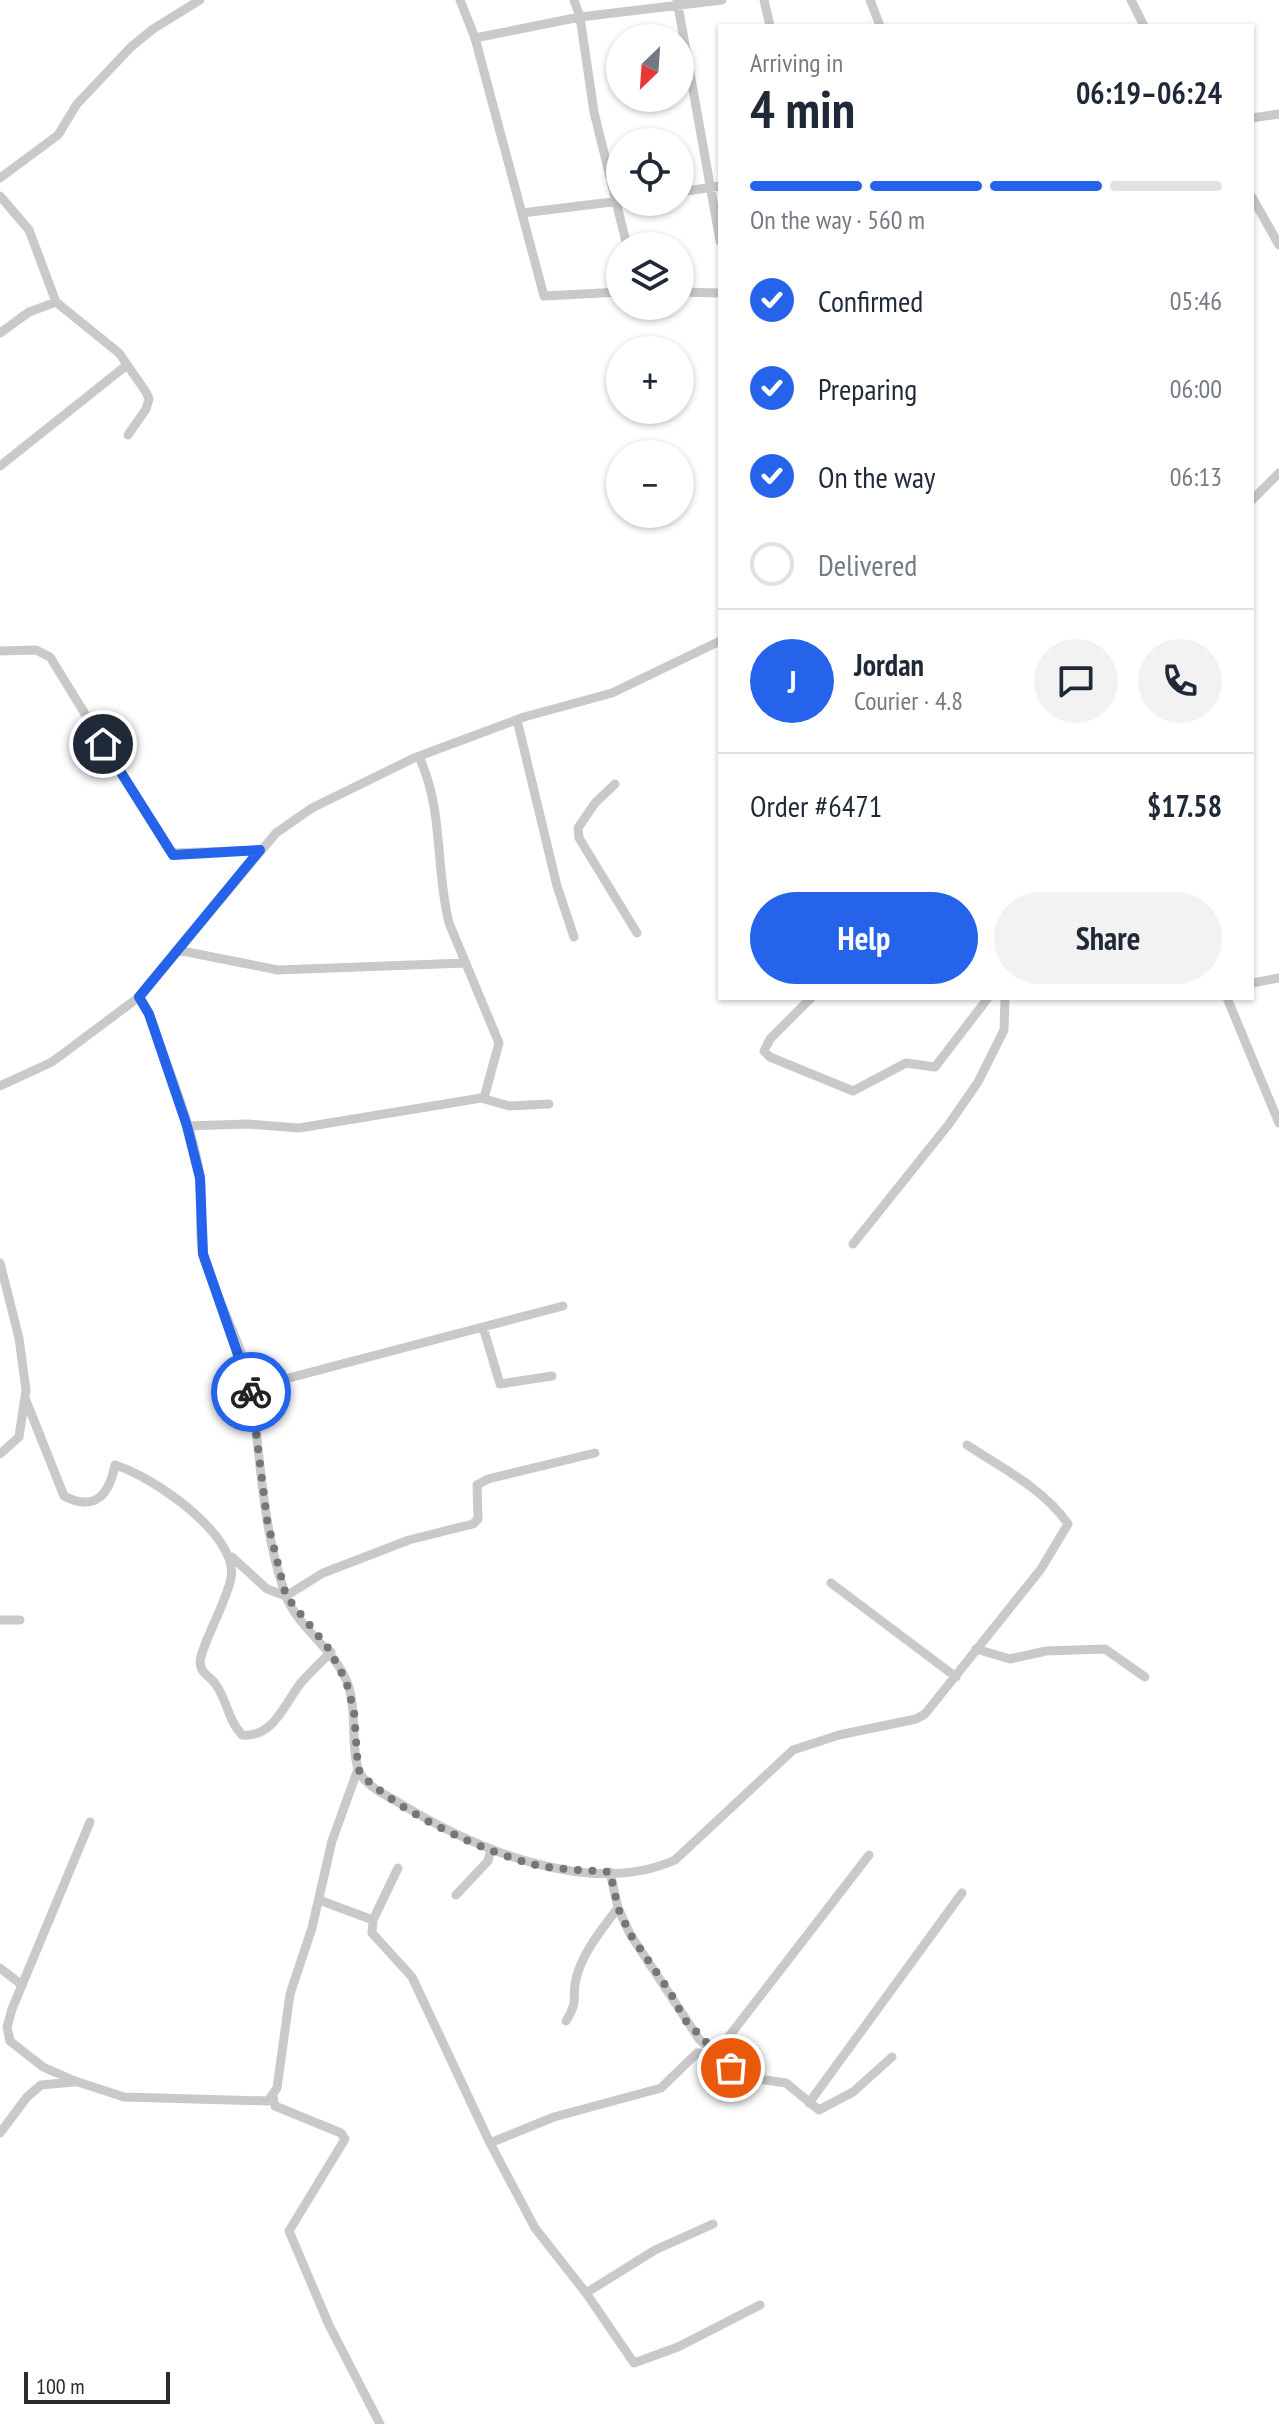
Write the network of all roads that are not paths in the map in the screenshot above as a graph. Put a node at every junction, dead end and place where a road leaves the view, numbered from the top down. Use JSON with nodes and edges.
{"nodes":[{"id":1,"x":200,"y":0,"type":"edge"},
{"id":2,"x":460,"y":0,"type":"edge"},
{"id":3,"x":574,"y":0,"type":"edge"},
{"id":4,"x":722,"y":0,"type":"edge"},
{"id":5,"x":764,"y":0,"type":"edge"},
{"id":6,"x":870,"y":0,"type":"edge"},
{"id":7,"x":1131,"y":0,"type":"edge"},
{"id":8,"x":678,"y":3,"type":"edge"},
{"id":9,"x":580,"y":17,"type":"junction"},
{"id":10,"x":770,"y":24,"type":"edge"},
{"id":11,"x":879,"y":24,"type":"edge"},
{"id":12,"x":1143,"y":24,"type":"edge"},
{"id":13,"x":475,"y":38,"type":"junction"},
{"id":14,"x":1279,"y":114,"type":"edge"},
{"id":15,"x":1254,"y":118,"type":"edge"},
{"id":16,"x":606,"y":156,"type":"edge"},
{"id":17,"x":0,"y":178,"type":"edge"},
{"id":18,"x":718,"y":186,"type":"edge"},
{"id":19,"x":708,"y":188,"type":"junction"},
{"id":20,"x":694,"y":190,"type":"edge"},
{"id":21,"x":0,"y":196,"type":"edge"},
{"id":22,"x":1254,"y":201,"type":"edge"},
{"id":23,"x":606,"y":202,"type":"edge"},
{"id":24,"x":522,"y":213,"type":"junction"},
{"id":25,"x":718,"y":232,"type":"edge"},
{"id":26,"x":1279,"y":245,"type":"edge"},
{"id":27,"x":694,"y":292,"type":"edge"},
{"id":28,"x":606,"y":293,"type":"edge"},
{"id":29,"x":718,"y":293,"type":"edge"},
{"id":30,"x":56,"y":302,"type":"junction"},
{"id":31,"x":0,"y":333,"type":"edge"},
{"id":32,"x":127,"y":365,"type":"junction"},
{"id":33,"x":128,"y":435,"type":"dead end"},
{"id":34,"x":0,"y":466,"type":"edge"},
{"id":35,"x":1279,"y":473,"type":"edge"},
{"id":36,"x":1254,"y":498,"type":"edge"},
{"id":37,"x":718,"y":642,"type":"edge"},
{"id":38,"x":0,"y":651,"type":"edge"},
{"id":39,"x":517,"y":720,"type":"junction"},
{"id":40,"x":419,"y":757,"type":"junction"},
{"id":41,"x":615,"y":784,"type":"dead end"},
{"id":42,"x":260,"y":850,"type":"junction"},
{"id":43,"x":637,"y":933,"type":"dead end"},
{"id":44,"x":574,"y":937,"type":"dead end"},
{"id":45,"x":177,"y":950,"type":"junction"},
{"id":46,"x":466,"y":963,"type":"junction"},
{"id":47,"x":1279,"y":978,"type":"edge"},
{"id":48,"x":1254,"y":983,"type":"edge"},
{"id":49,"x":139,"y":997,"type":"junction"},
{"id":50,"x":809,"y":1000,"type":"edge"},
{"id":51,"x":986,"y":1000,"type":"edge"},
{"id":52,"x":1005,"y":1000,"type":"edge"},
{"id":53,"x":1228,"y":1000,"type":"edge"},
{"id":54,"x":0,"y":1086,"type":"edge"},
{"id":55,"x":484,"y":1098,"type":"junction"},
{"id":56,"x":549,"y":1104,"type":"dead end"},
{"id":57,"x":1279,"y":1123,"type":"edge"},
{"id":58,"x":187,"y":1126,"type":"junction"},
{"id":59,"x":853,"y":1244,"type":"dead end"},
{"id":60,"x":0,"y":1263,"type":"edge"},
{"id":61,"x":563,"y":1306,"type":"dead end"},
{"id":62,"x":483,"y":1327,"type":"junction"},
{"id":63,"x":552,"y":1376,"type":"dead end"},
{"id":64,"x":251,"y":1388,"type":"junction"},
{"id":65,"x":25,"y":1398,"type":"junction"},
{"id":66,"x":38,"y":1431,"type":"junction"},
{"id":67,"x":19,"y":1437,"type":"junction"},
{"id":68,"x":967,"y":1445,"type":"dead end"},
{"id":69,"x":595,"y":1453,"type":"dead end"},
{"id":70,"x":0,"y":1454,"type":"edge"},
{"id":71,"x":230,"y":1555,"type":"junction"},
{"id":72,"x":831,"y":1583,"type":"dead end"},
{"id":73,"x":286,"y":1596,"type":"junction"},
{"id":74,"x":0,"y":1620,"type":"edge"},
{"id":75,"x":20,"y":1620,"type":"dead end"},
{"id":76,"x":976,"y":1649,"type":"junction"},
{"id":77,"x":331,"y":1652,"type":"junction"},
{"id":78,"x":956,"y":1677,"type":"junction"},
{"id":79,"x":1145,"y":1677,"type":"dead end"},
{"id":80,"x":358,"y":1769,"type":"junction"},
{"id":81,"x":369,"y":1783,"type":"junction"},
{"id":82,"x":353,"y":1787,"type":"junction"},
{"id":83,"x":90,"y":1822,"type":"dead end"},
{"id":84,"x":491,"y":1849,"type":"junction"},
{"id":85,"x":869,"y":1855,"type":"dead end"},
{"id":86,"x":398,"y":1868,"type":"dead end"},
{"id":87,"x":610,"y":1872,"type":"junction"},
{"id":88,"x":962,"y":1893,"type":"dead end"},
{"id":89,"x":456,"y":1895,"type":"dead end"},
{"id":90,"x":319,"y":1900,"type":"junction"},
{"id":91,"x":618,"y":1908,"type":"junction"},
{"id":92,"x":373,"y":1920,"type":"junction"},
{"id":93,"x":0,"y":1968,"type":"edge"},
{"id":94,"x":22,"y":1985,"type":"junction"},
{"id":95,"x":566,"y":2021,"type":"dead end"},
{"id":96,"x":714,"y":2053,"type":"junction"},
{"id":97,"x":892,"y":2057,"type":"dead end"},
{"id":98,"x":75,"y":2081,"type":"junction"},
{"id":99,"x":273,"y":2097,"type":"junction"},
{"id":100,"x":809,"y":2103,"type":"junction"},
{"id":101,"x":0,"y":2133,"type":"edge"},
{"id":102,"x":490,"y":2143,"type":"junction"},
{"id":103,"x":713,"y":2224,"type":"dead end"},
{"id":104,"x":586,"y":2293,"type":"junction"},
{"id":105,"x":760,"y":2305,"type":"dead end"},
{"id":106,"x":380,"y":2424,"type":"edge"}],
"edges":[{"from":1,"to":17,"type":"street"},
{"from":2,"to":13,"type":"street"},
{"from":3,"to":9,"type":"street"},
{"from":4,"to":8,"type":"street"},
{"from":5,"to":10,"type":"street"},
{"from":6,"to":11,"type":"street"},
{"from":7,"to":12,"type":"street"},
{"from":8,"to":9,"type":"street"},
{"from":8,"to":19,"type":"street"},
{"from":9,"to":13,"type":"street"},
{"from":9,"to":16,"type":"street"},
{"from":13,"to":24,"type":"street"},
{"from":14,"to":15,"type":"street"},
{"from":18,"to":19,"type":"street"},
{"from":19,"to":20,"type":"street"},
{"from":19,"to":25,"type":"street"},
{"from":21,"to":30,"type":"street"},
{"from":22,"to":26,"type":"street"},
{"from":23,"to":24,"type":"street"},
{"from":24,"to":28,"type":"street"},
{"from":27,"to":29,"type":"street"},
{"from":30,"to":31,"type":"street"},
{"from":30,"to":32,"type":"street"},
{"from":32,"to":33,"type":"street"},
{"from":32,"to":34,"type":"street"},
{"from":35,"to":36,"type":"street"},
{"from":37,"to":39,"type":"street"},
{"from":38,"to":42,"type":"street"},
{"from":39,"to":40,"type":"street"},
{"from":39,"to":44,"type":"street"},
{"from":40,"to":42,"type":"street"},
{"from":40,"to":46,"type":"street"},
{"from":41,"to":43,"type":"street"},
{"from":42,"to":45,"type":"street"},
{"from":45,"to":46,"type":"street"},
{"from":45,"to":49,"type":"street"},
{"from":46,"to":55,"type":"street"},
{"from":47,"to":48,"type":"street"},
{"from":49,"to":54,"type":"street"},
{"from":49,"to":58,"type":"street"},
{"from":50,"to":51,"type":"street"},
{"from":52,"to":59,"type":"street"},
{"from":53,"to":57,"type":"street"},
{"from":55,"to":56,"type":"street"},
{"from":55,"to":58,"type":"street"},
{"from":58,"to":64,"type":"street"},
{"from":60,"to":65,"type":"street"},
{"from":61,"to":62,"type":"street"},
{"from":62,"to":63,"type":"street"},
{"from":62,"to":64,"type":"street"},
{"from":64,"to":73,"type":"street"},
{"from":65,"to":66,"type":"street"},
{"from":65,"to":67,"type":"street"},
{"from":66,"to":67,"type":"street"},
{"from":66,"to":71,"type":"street"},
{"from":67,"to":70,"type":"street"},
{"from":68,"to":76,"type":"street"},
{"from":69,"to":73,"type":"street"},
{"from":71,"to":73,"type":"street"},
{"from":71,"to":77,"type":"street"},
{"from":72,"to":78,"type":"street"},
{"from":73,"to":77,"type":"street"},
{"from":74,"to":75,"type":"street"},
{"from":76,"to":78,"type":"street"},
{"from":76,"to":79,"type":"street"},
{"from":77,"to":80,"type":"street"},
{"from":78,"to":87,"type":"street"},
{"from":80,"to":81,"type":"street"},
{"from":80,"to":82,"type":"street"},
{"from":81,"to":82,"type":"street"},
{"from":81,"to":84,"type":"street"},
{"from":82,"to":90,"type":"street"},
{"from":83,"to":94,"type":"street"},
{"from":84,"to":87,"type":"street"},
{"from":84,"to":89,"type":"street"},
{"from":85,"to":96,"type":"street"},
{"from":86,"to":92,"type":"street"},
{"from":87,"to":91,"type":"street"},
{"from":88,"to":100,"type":"street"},
{"from":90,"to":92,"type":"street"},
{"from":90,"to":99,"type":"street"},
{"from":91,"to":95,"type":"street"},
{"from":91,"to":96,"type":"street"},
{"from":92,"to":102,"type":"street"},
{"from":93,"to":94,"type":"street"},
{"from":94,"to":98,"type":"street"},
{"from":96,"to":100,"type":"street"},
{"from":96,"to":102,"type":"street"},
{"from":97,"to":100,"type":"street"},
{"from":98,"to":99,"type":"street"},
{"from":98,"to":101,"type":"street"},
{"from":99,"to":106,"type":"street"},
{"from":102,"to":104,"type":"street"},
{"from":103,"to":104,"type":"street"},
{"from":104,"to":105,"type":"street"}]}
